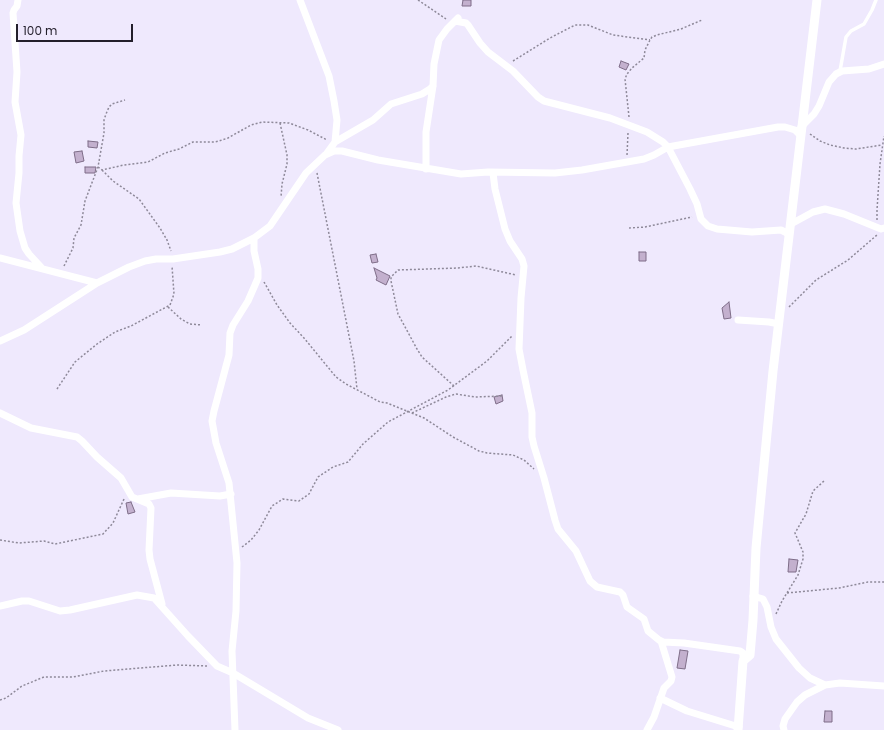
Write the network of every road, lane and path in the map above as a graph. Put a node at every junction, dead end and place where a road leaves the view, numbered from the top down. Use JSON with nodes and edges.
{"nodes":[{"id":1,"x":18,"y":0,"type":"edge"},
{"id":2,"x":300,"y":0,"type":"edge"},
{"id":3,"x":418,"y":0,"type":"edge"},
{"id":4,"x":817,"y":0,"type":"edge"},
{"id":5,"x":876,"y":0,"type":"edge"},
{"id":6,"x":702,"y":20,"type":"dead end"},
{"id":7,"x":456,"y":21,"type":"junction"},
{"id":8,"x":650,"y":40,"type":"junction"},
{"id":9,"x":884,"y":64,"type":"edge"},
{"id":10,"x":506,"y":66,"type":"junction"},
{"id":11,"x":840,"y":72,"type":"junction"},
{"id":12,"x":433,"y":86,"type":"junction"},
{"id":13,"x":126,"y":100,"type":"dead end"},
{"id":14,"x":280,"y":123,"type":"junction"},
{"id":15,"x":629,"y":125,"type":"junction"},
{"id":16,"x":801,"y":131,"type":"junction"},
{"id":17,"x":884,"y":136,"type":"edge"},
{"id":18,"x":334,"y":143,"type":"junction"},
{"id":19,"x":883,"y":145,"type":"edge"},
{"id":20,"x":668,"y":147,"type":"junction"},
{"id":21,"x":325,"y":155,"type":"junction"},
{"id":22,"x":628,"y":161,"type":"junction"},
{"id":23,"x":316,"y":163,"type":"junction"},
{"id":24,"x":98,"y":167,"type":"junction"},
{"id":25,"x":426,"y":169,"type":"junction"},
{"id":26,"x":102,"y":170,"type":"junction"},
{"id":27,"x":493,"y":172,"type":"junction"},
{"id":28,"x":284,"y":206,"type":"junction"},
{"id":29,"x":699,"y":216,"type":"junction"},
{"id":30,"x":791,"y":224,"type":"junction"},
{"id":31,"x":629,"y":228,"type":"dead end"},
{"id":32,"x":882,"y":230,"type":"edge"},
{"id":33,"x":790,"y":234,"type":"junction"},
{"id":34,"x":254,"y":238,"type":"junction"},
{"id":35,"x":0,"y":258,"type":"edge"},
{"id":36,"x":173,"y":260,"type":"junction"},
{"id":37,"x":42,"y":267,"type":"junction"},
{"id":38,"x":60,"y":273,"type":"junction"},
{"id":39,"x":522,"y":275,"type":"junction"},
{"id":40,"x":264,"y":282,"type":"dead end"},
{"id":41,"x":97,"y":283,"type":"junction"},
{"id":42,"x":168,"y":307,"type":"junction"},
{"id":43,"x":738,"y":320,"type":"dead end"},
{"id":44,"x":779,"y":320,"type":"junction"},
{"id":45,"x":202,"y":325,"type":"dead end"},
{"id":46,"x":520,"y":328,"type":"junction"},
{"id":47,"x":1,"y":340,"type":"edge"},
{"id":48,"x":454,"y":386,"type":"junction"},
{"id":49,"x":57,"y":389,"type":"dead end"},
{"id":50,"x":358,"y":390,"type":"junction"},
{"id":51,"x":502,"y":396,"type":"dead end"},
{"id":52,"x":408,"y":411,"type":"junction"},
{"id":53,"x":412,"y":413,"type":"junction"},
{"id":54,"x":0,"y":414,"type":"edge"},
{"id":55,"x":544,"y":478,"type":"junction"},
{"id":56,"x":824,"y":480,"type":"dead end"},
{"id":57,"x":128,"y":490,"type":"junction"},
{"id":58,"x":231,"y":494,"type":"junction"},
{"id":59,"x":137,"y":500,"type":"junction"},
{"id":60,"x":0,"y":540,"type":"edge"},
{"id":61,"x":236,"y":551,"type":"junction"},
{"id":62,"x":884,"y":582,"type":"edge"},
{"id":63,"x":787,"y":593,"type":"junction"},
{"id":64,"x":754,"y":596,"type":"junction"},
{"id":65,"x":0,"y":606,"type":"edge"},
{"id":66,"x":163,"y":606,"type":"junction"},
{"id":67,"x":777,"y":614,"type":"dead end"},
{"id":68,"x":661,"y":641,"type":"junction"},
{"id":69,"x":743,"y":661,"type":"junction"},
{"id":70,"x":217,"y":666,"type":"junction"},
{"id":71,"x":233,"y":673,"type":"junction"},
{"id":72,"x":825,"y":685,"type":"junction"},
{"id":73,"x":884,"y":686,"type":"edge"},
{"id":74,"x":660,"y":698,"type":"junction"},
{"id":75,"x":0,"y":700,"type":"edge"},
{"id":76,"x":739,"y":728,"type":"edge"},
{"id":77,"x":235,"y":730,"type":"edge"},
{"id":78,"x":338,"y":730,"type":"edge"},
{"id":79,"x":647,"y":730,"type":"edge"},
{"id":80,"x":784,"y":730,"type":"edge"}],
"edges":[{"from":1,"to":37,"type":"street"},
{"from":2,"to":18,"type":"street"},
{"from":3,"to":7,"type":"path"},
{"from":4,"to":16,"type":"street"},
{"from":5,"to":11,"type":"lane"},
{"from":6,"to":8,"type":"path"},
{"from":7,"to":10,"type":"street"},
{"from":7,"to":12,"type":"street"},
{"from":8,"to":10,"type":"path"},
{"from":8,"to":15,"type":"path"},
{"from":9,"to":11,"type":"street"},
{"from":10,"to":15,"type":"street"},
{"from":11,"to":16,"type":"street"},
{"from":12,"to":18,"type":"street"},
{"from":12,"to":25,"type":"street"},
{"from":13,"to":24,"type":"path"},
{"from":14,"to":18,"type":"path"},
{"from":14,"to":26,"type":"path"},
{"from":14,"to":28,"type":"path"},
{"from":15,"to":20,"type":"street"},
{"from":15,"to":22,"type":"path"},
{"from":16,"to":19,"type":"path"},
{"from":16,"to":20,"type":"street"},
{"from":16,"to":30,"type":"street"},
{"from":17,"to":19,"type":"path"},
{"from":18,"to":21,"type":"street"},
{"from":19,"to":32,"type":"path"},
{"from":20,"to":22,"type":"street"},
{"from":20,"to":29,"type":"street"},
{"from":21,"to":23,"type":"street"},
{"from":21,"to":25,"type":"street"},
{"from":22,"to":27,"type":"street"},
{"from":23,"to":28,"type":"street"},
{"from":23,"to":50,"type":"path"},
{"from":24,"to":26,"type":"path"},
{"from":24,"to":38,"type":"path"},
{"from":25,"to":27,"type":"street"},
{"from":26,"to":36,"type":"path"},
{"from":27,"to":39,"type":"street"},
{"from":28,"to":34,"type":"street"},
{"from":29,"to":31,"type":"path"},
{"from":29,"to":33,"type":"street"},
{"from":30,"to":32,"type":"street"},
{"from":30,"to":33,"type":"street"},
{"from":32,"to":44,"type":"path"},
{"from":33,"to":44,"type":"street"},
{"from":34,"to":36,"type":"street"},
{"from":34,"to":58,"type":"street"},
{"from":35,"to":37,"type":"street"},
{"from":36,"to":41,"type":"street"},
{"from":36,"to":42,"type":"path"},
{"from":37,"to":38,"type":"street"},
{"from":38,"to":41,"type":"street"},
{"from":39,"to":46,"type":"street"},
{"from":39,"to":48,"type":"path"},
{"from":40,"to":50,"type":"path"},
{"from":41,"to":47,"type":"street"},
{"from":42,"to":45,"type":"path"},
{"from":42,"to":49,"type":"path"},
{"from":43,"to":44,"type":"street"},
{"from":44,"to":64,"type":"street"},
{"from":46,"to":48,"type":"path"},
{"from":46,"to":55,"type":"street"},
{"from":48,"to":52,"type":"path"},
{"from":50,"to":52,"type":"path"},
{"from":51,"to":53,"type":"path"},
{"from":52,"to":53,"type":"path"},
{"from":52,"to":61,"type":"path"},
{"from":53,"to":55,"type":"path"},
{"from":54,"to":57,"type":"street"},
{"from":55,"to":68,"type":"street"},
{"from":56,"to":63,"type":"path"},
{"from":57,"to":59,"type":"street"},
{"from":57,"to":60,"type":"path"},
{"from":58,"to":59,"type":"street"},
{"from":58,"to":61,"type":"street"},
{"from":59,"to":66,"type":"street"},
{"from":61,"to":71,"type":"street"},
{"from":62,"to":63,"type":"path"},
{"from":63,"to":67,"type":"path"},
{"from":64,"to":69,"type":"street"},
{"from":64,"to":72,"type":"street"},
{"from":65,"to":66,"type":"street"},
{"from":66,"to":70,"type":"street"},
{"from":68,"to":69,"type":"street"},
{"from":68,"to":74,"type":"street"},
{"from":69,"to":76,"type":"street"},
{"from":70,"to":71,"type":"street"},
{"from":70,"to":75,"type":"path"},
{"from":71,"to":77,"type":"street"},
{"from":71,"to":78,"type":"street"},
{"from":72,"to":73,"type":"street"},
{"from":72,"to":80,"type":"street"},
{"from":74,"to":76,"type":"street"},
{"from":74,"to":79,"type":"street"}]}
